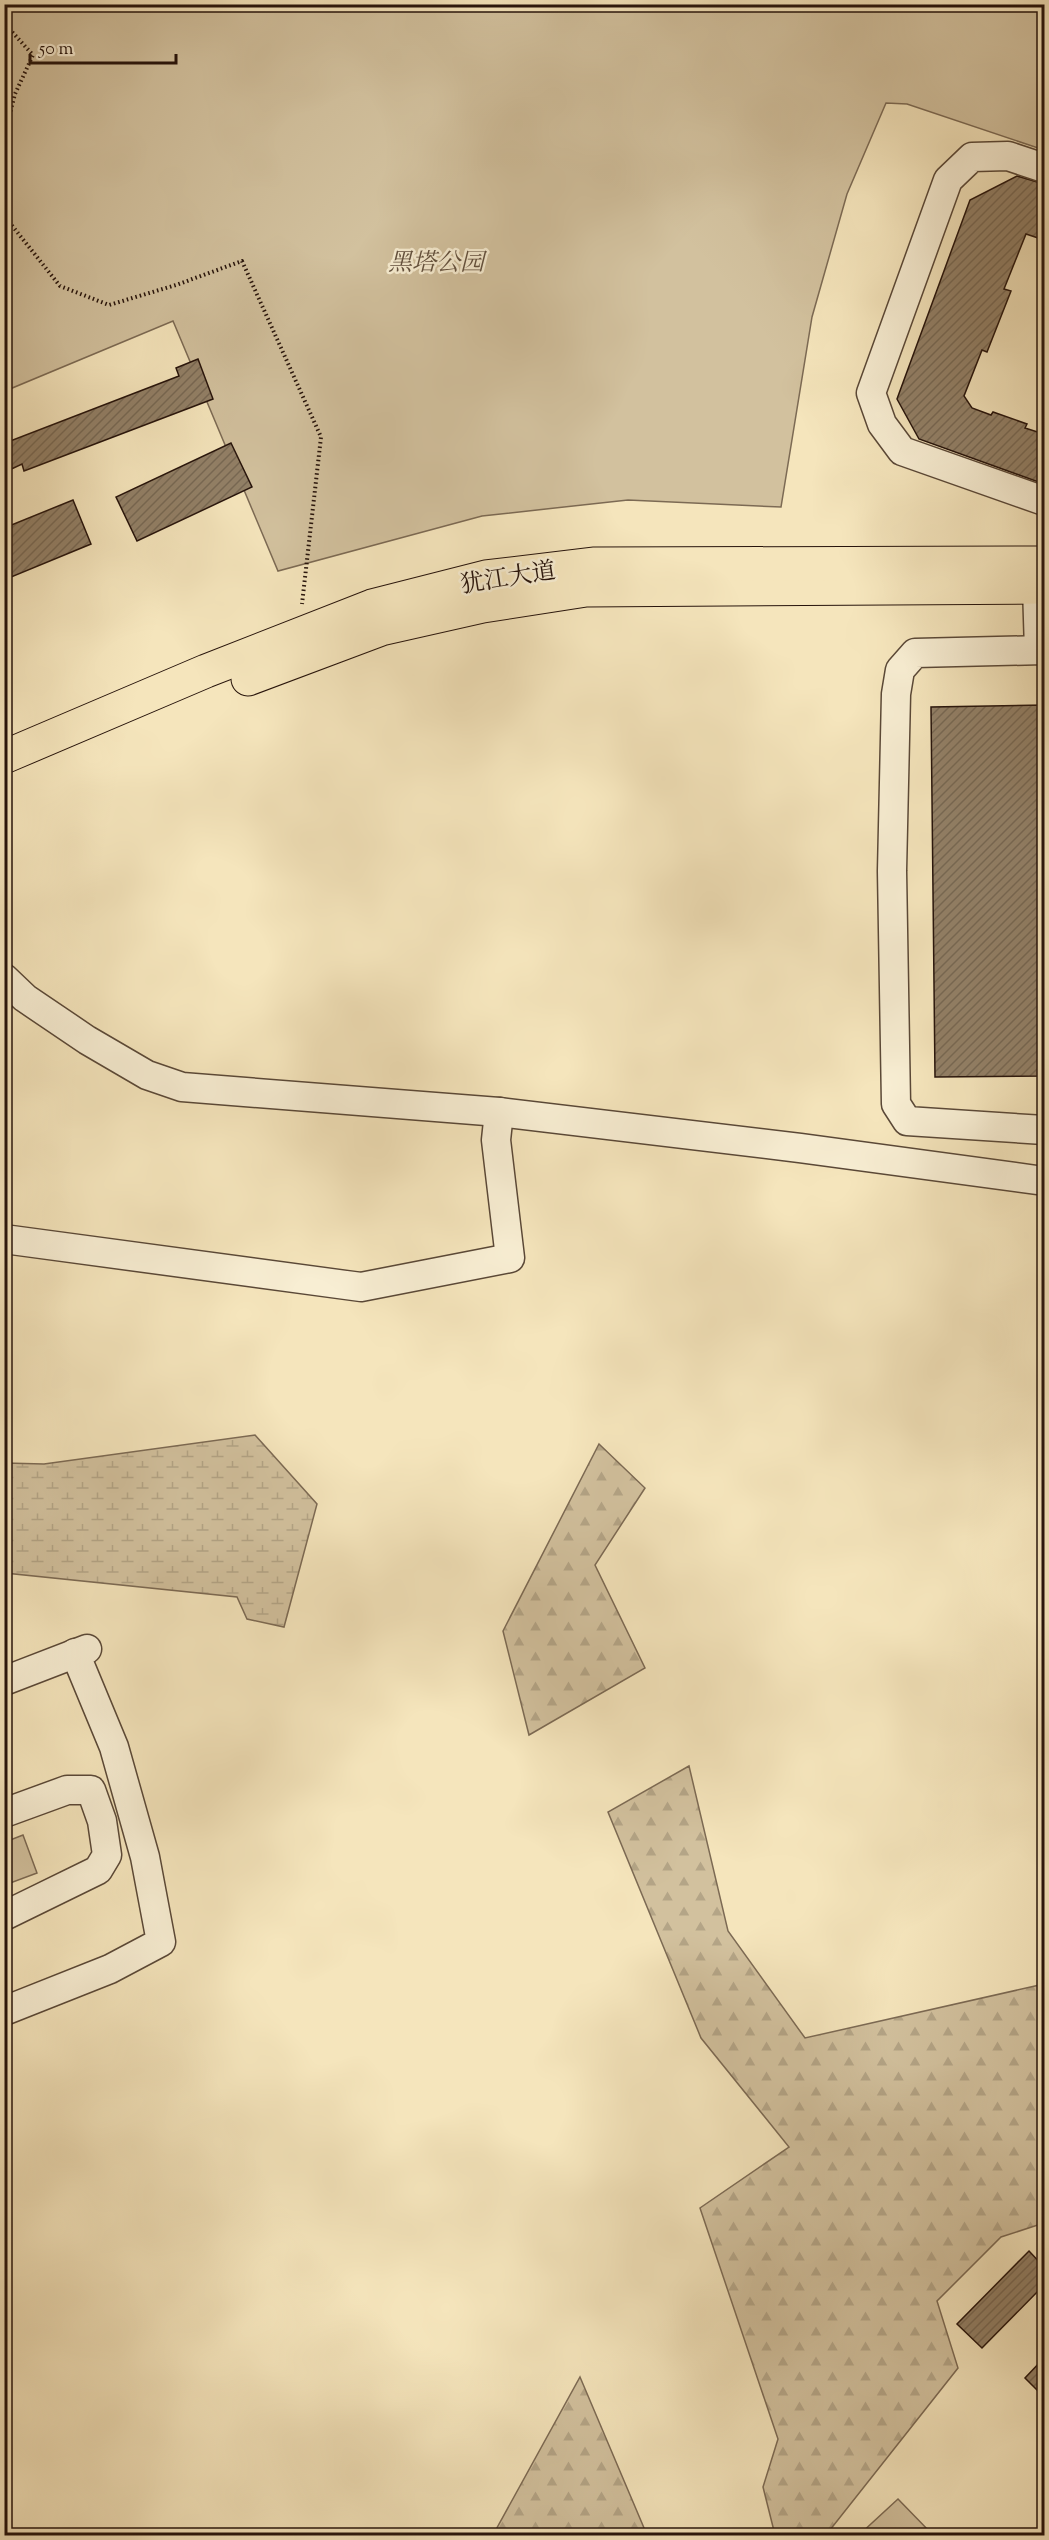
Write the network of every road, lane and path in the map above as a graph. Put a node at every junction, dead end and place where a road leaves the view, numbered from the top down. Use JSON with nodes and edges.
{"nodes":[{"id":1,"x":4,"y":17,"type":"edge"},
{"id":2,"x":5,"y":25,"type":"edge"},
{"id":3,"x":4,"y":136,"type":"edge"},
{"id":4,"x":1044,"y":168,"type":"edge"},
{"id":5,"x":4,"y":187,"type":"edge"},
{"id":6,"x":1044,"y":501,"type":"edge"},
{"id":7,"x":1042,"y":579,"type":"edge"},
{"id":8,"x":302,"y":604,"type":"dead end"},
{"id":9,"x":1042,"y":650,"type":"edge"},
{"id":10,"x":4,"y":757,"type":"edge"},
{"id":11,"x":4,"y":778,"type":"edge"},
{"id":12,"x":4,"y":978,"type":"edge"},
{"id":13,"x":499,"y":1112,"type":"junction"},
{"id":14,"x":1044,"y":1130,"type":"edge"},
{"id":15,"x":1044,"y":1180,"type":"edge"},
{"id":16,"x":4,"y":1239,"type":"edge"},
{"id":17,"x":4,"y":1681,"type":"edge"},
{"id":18,"x":4,"y":1814,"type":"edge"},
{"id":19,"x":4,"y":1916,"type":"edge"},
{"id":20,"x":4,"y":2011,"type":"edge"}],
"edges":[{"from":1,"to":2,"type":"path"},
{"from":2,"to":3,"type":"path"},
{"from":4,"to":6,"type":"street"},
{"from":5,"to":8,"type":"path"},
{"from":7,"to":9,"type":"street"},
{"from":7,"to":10,"type":"main road","name":"犹江大道"},
{"from":7,"to":11,"type":"main road","name":"犹江大道"},
{"from":9,"to":14,"type":"street"},
{"from":12,"to":13,"type":"street"},
{"from":13,"to":15,"type":"street"},
{"from":13,"to":16,"type":"street"},
{"from":17,"to":20,"type":"street"},
{"from":18,"to":19,"type":"street"}]}
